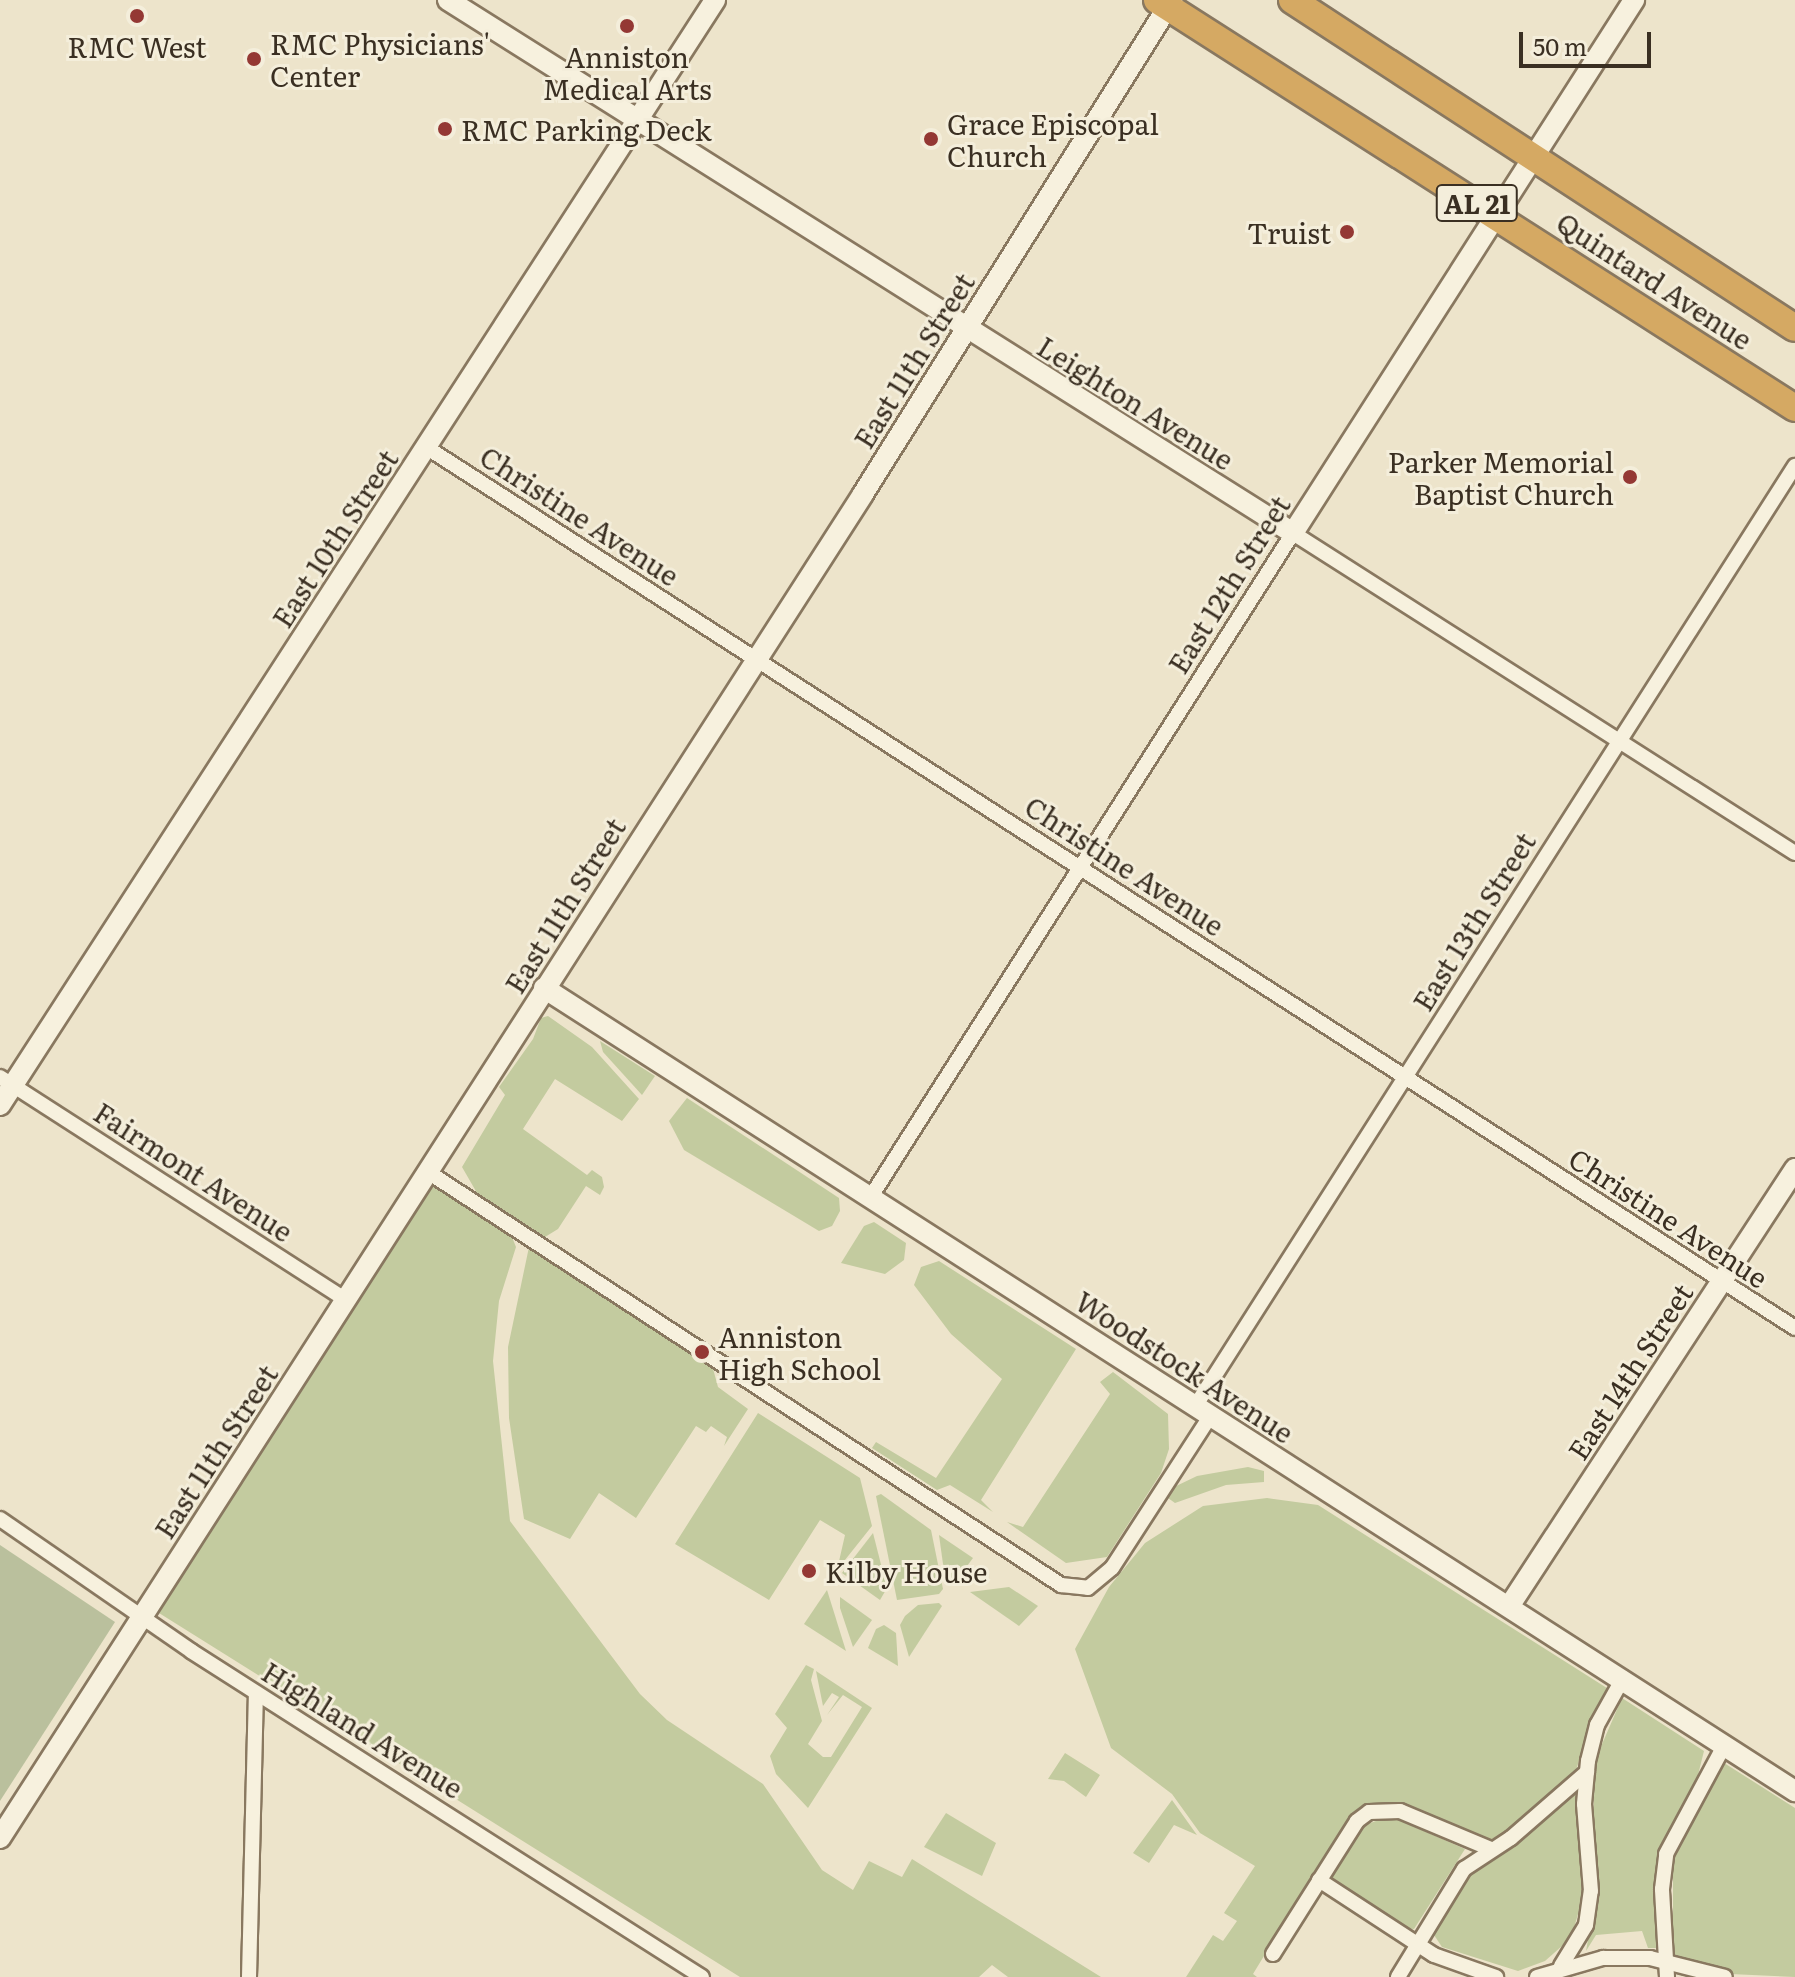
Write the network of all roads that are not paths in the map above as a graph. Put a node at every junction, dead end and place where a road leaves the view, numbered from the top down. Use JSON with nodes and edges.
{"nodes":[{"id":1,"x":448,"y":0,"type":"edge"},
{"id":2,"x":715,"y":0,"type":"edge"},
{"id":3,"x":1292,"y":0,"type":"edge"},
{"id":4,"x":1634,"y":0,"type":"edge"},
{"id":5,"x":1166,"y":2,"type":"edge"},
{"id":6,"x":637,"y":121,"type":"junction"},
{"id":7,"x":1533,"y":157,"type":"junction"},
{"id":8,"x":1497,"y":216,"type":"junction"},
{"id":9,"x":1795,"y":328,"type":"edge"},
{"id":10,"x":965,"y":329,"type":"junction"},
{"id":11,"x":1795,"y":408,"type":"edge"},
{"id":12,"x":426,"y":447,"type":"junction"},
{"id":13,"x":1795,"y":466,"type":"edge"},
{"id":14,"x":1293,"y":533,"type":"junction"},
{"id":15,"x":756,"y":659,"type":"junction"},
{"id":16,"x":1618,"y":742,"type":"junction"},
{"id":17,"x":1795,"y":853,"type":"edge"},
{"id":18,"x":1081,"y":867,"type":"junction"},
{"id":19,"x":544,"y":988,"type":"junction"},
{"id":20,"x":1405,"y":1078,"type":"junction"},
{"id":21,"x":6,"y":1082,"type":"edge"},
{"id":22,"x":0,"y":1105,"type":"edge"},
{"id":23,"x":1795,"y":1169,"type":"edge"},
{"id":24,"x":428,"y":1172,"type":"junction"},
{"id":25,"x":870,"y":1198,"type":"junction"},
{"id":26,"x":1721,"y":1281,"type":"junction"},
{"id":27,"x":346,"y":1300,"type":"junction"},
{"id":28,"x":1795,"y":1328,"type":"edge"},
{"id":29,"x":1203,"y":1410,"type":"junction"},
{"id":30,"x":0,"y":1519,"type":"edge"},
{"id":31,"x":1510,"y":1605,"type":"junction"},
{"id":32,"x":142,"y":1615,"type":"junction"},
{"id":33,"x":1623,"y":1678,"type":"junction"},
{"id":34,"x":256,"y":1693,"type":"junction"},
{"id":35,"x":1725,"y":1744,"type":"junction"},
{"id":36,"x":1587,"y":1772,"type":"junction"},
{"id":37,"x":1795,"y":1791,"type":"edge"},
{"id":38,"x":0,"y":1838,"type":"edge"},
{"id":39,"x":1491,"y":1849,"type":"junction"},
{"id":40,"x":1319,"y":1880,"type":"junction"},
{"id":41,"x":1417,"y":1945,"type":"junction"},
{"id":42,"x":1273,"y":1954,"type":"dead end"},
{"id":43,"x":1665,"y":1961,"type":"junction"},
{"id":44,"x":1561,"y":1966,"type":"junction"},
{"id":45,"x":249,"y":1977,"type":"edge"},
{"id":46,"x":702,"y":1977,"type":"edge"},
{"id":47,"x":1398,"y":1977,"type":"edge"},
{"id":48,"x":1496,"y":1977,"type":"edge"},
{"id":49,"x":1537,"y":1977,"type":"edge"},
{"id":50,"x":1667,"y":1977,"type":"edge"},
{"id":51,"x":1725,"y":1977,"type":"edge"}],
"edges":[{"from":1,"to":6,"type":"street","name":"Leighton Avenue"},
{"from":2,"to":6,"type":"street","name":"East 10th Street"},
{"from":3,"to":7,"type":"highway","name":"Quintard Avenue","number":"AL 21"},
{"from":4,"to":7,"type":"street","name":"East 12th Street"},
{"from":5,"to":8,"type":"highway","name":"Quintard Avenue","number":"AL 21"},
{"from":5,"to":10,"type":"street","name":"East 11th Street"},
{"from":6,"to":10,"type":"street","name":"Leighton Avenue"},
{"from":6,"to":12,"type":"street","name":"East 10th Street"},
{"from":7,"to":8,"type":"street","name":"East 12th Street"},
{"from":7,"to":9,"type":"highway","name":"Quintard Avenue","number":"AL 21"},
{"from":8,"to":11,"type":"highway","name":"Quintard Avenue","number":"AL 21"},
{"from":8,"to":14,"type":"street","name":"East 12th Street"},
{"from":10,"to":14,"type":"street","name":"Leighton Avenue"},
{"from":10,"to":15,"type":"street","name":"East 11th Street"},
{"from":12,"to":15,"type":"street","name":"Christine Avenue"},
{"from":12,"to":21,"type":"street","name":"East 10th Street"},
{"from":13,"to":16,"type":"street","name":"East 13th Street"},
{"from":14,"to":16,"type":"street","name":"Leighton Avenue"},
{"from":14,"to":18,"type":"street","name":"East 12th Street"},
{"from":15,"to":18,"type":"street","name":"Christine Avenue"},
{"from":15,"to":19,"type":"street","name":"East 11th Street"},
{"from":16,"to":17,"type":"street","name":"Leighton Avenue"},
{"from":16,"to":20,"type":"street","name":"East 13th Street"},
{"from":18,"to":20,"type":"street","name":"Christine Avenue"},
{"from":18,"to":25,"type":"street","name":"East 12th Street"},
{"from":19,"to":24,"type":"street","name":"East 11th Street"},
{"from":19,"to":25,"type":"street","name":"Woodstock Avenue"},
{"from":20,"to":26,"type":"street","name":"Christine Avenue"},
{"from":20,"to":29,"type":"street","name":"East 13th Street"},
{"from":21,"to":22,"type":"street","name":"East 10th Street"},
{"from":21,"to":27,"type":"street","name":"Fairmont Avenue"},
{"from":23,"to":26,"type":"street","name":"East 14th Street"},
{"from":24,"to":27,"type":"street","name":"East 11th Street"},
{"from":24,"to":29,"type":"street","name":"East 13th Street"},
{"from":25,"to":29,"type":"street","name":"Woodstock Avenue"},
{"from":26,"to":28,"type":"street","name":"Christine Avenue"},
{"from":26,"to":31,"type":"street","name":"East 14th Street"},
{"from":27,"to":32,"type":"street","name":"East 11th Street"},
{"from":29,"to":31,"type":"street","name":"Woodstock Avenue"},
{"from":30,"to":32,"type":"street","name":"Highland Avenue"},
{"from":31,"to":33,"type":"street","name":"Woodstock Avenue"},
{"from":32,"to":34,"type":"street","name":"Highland Avenue"},
{"from":32,"to":38,"type":"street","name":"East 11th Street"},
{"from":33,"to":35,"type":"street","name":"Woodstock Avenue"},
{"from":33,"to":36,"type":"street"},
{"from":34,"to":45,"type":"street"},
{"from":34,"to":46,"type":"street","name":"Highland Avenue"},
{"from":35,"to":37,"type":"street","name":"Woodstock Avenue"},
{"from":35,"to":43,"type":"street"},
{"from":36,"to":39,"type":"street"},
{"from":36,"to":44,"type":"street"},
{"from":39,"to":40,"type":"street"},
{"from":39,"to":41,"type":"street"},
{"from":40,"to":41,"type":"street"},
{"from":40,"to":42,"type":"street"},
{"from":41,"to":47,"type":"street"},
{"from":41,"to":48,"type":"street"},
{"from":43,"to":44,"type":"street"},
{"from":43,"to":50,"type":"street"},
{"from":43,"to":51,"type":"street"},
{"from":44,"to":49,"type":"street"}]}
